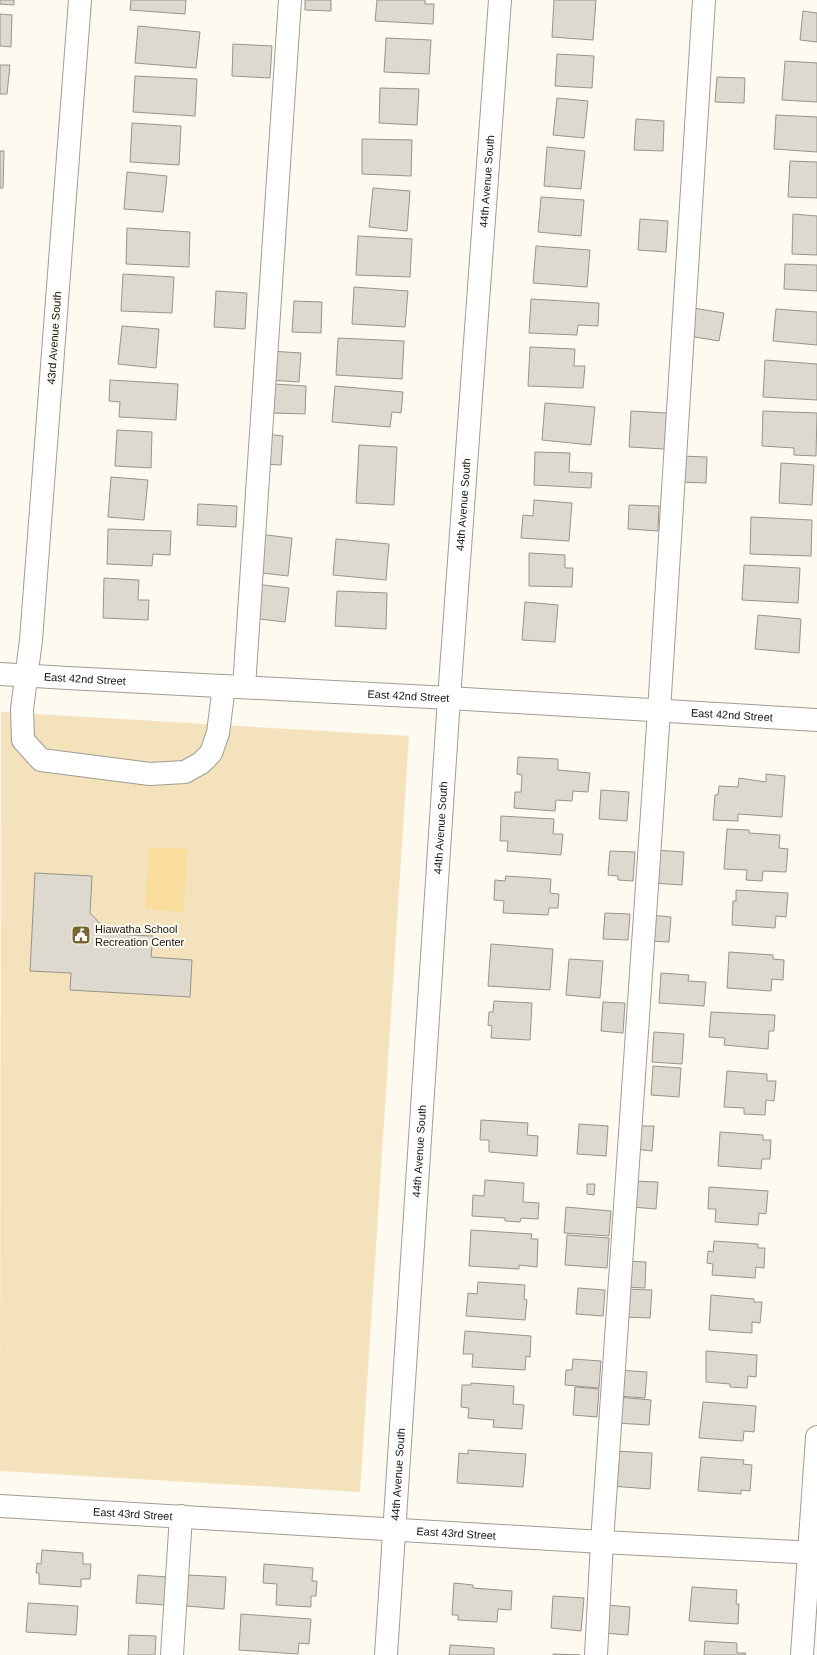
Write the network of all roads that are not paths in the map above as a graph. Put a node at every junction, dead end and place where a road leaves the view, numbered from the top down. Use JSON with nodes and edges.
{"nodes":[{"id":1,"x":80,"y":0,"type":"edge"},
{"id":2,"x":290,"y":0,"type":"edge"},
{"id":3,"x":500,"y":0,"type":"edge"},
{"id":4,"x":704,"y":0,"type":"edge"},
{"id":5,"x":0,"y":674,"type":"edge"},
{"id":6,"x":27,"y":675,"type":"junction"},
{"id":7,"x":234,"y":687,"type":"junction"},
{"id":8,"x":449,"y":698,"type":"junction"},
{"id":9,"x":659,"y":711,"type":"junction"},
{"id":10,"x":817,"y":720,"type":"edge"},
{"id":11,"x":817,"y":1437,"type":"edge"},
{"id":12,"x":0,"y":1506,"type":"edge"},
{"id":13,"x":181,"y":1516,"type":"junction"},
{"id":14,"x":393,"y":1529,"type":"junction"},
{"id":15,"x":602,"y":1542,"type":"junction"},
{"id":16,"x":813,"y":1553,"type":"edge"},
{"id":17,"x":172,"y":1655,"type":"edge"},
{"id":18,"x":386,"y":1655,"type":"edge"},
{"id":19,"x":596,"y":1655,"type":"edge"},
{"id":20,"x":802,"y":1655,"type":"edge"}],
"edges":[{"from":1,"to":6,"type":"street","name":"43rd Avenue South"},
{"from":2,"to":7,"type":"street","name":"43rd Avenue South"},
{"from":3,"to":8,"type":"street","name":"44th Avenue South"},
{"from":4,"to":9,"type":"street"},
{"from":5,"to":6,"type":"street","name":"East 42nd Street"},
{"from":6,"to":7,"type":"street","name":"East 42nd Street"},
{"from":6,"to":7,"type":"street","name":"43rd Avenue South"},
{"from":7,"to":8,"type":"street","name":"East 42nd Street"},
{"from":8,"to":9,"type":"street","name":"East 42nd Street"},
{"from":8,"to":14,"type":"street","name":"44th Avenue South"},
{"from":9,"to":10,"type":"street","name":"East 42nd Street"},
{"from":9,"to":15,"type":"street"},
{"from":11,"to":16,"type":"street"},
{"from":12,"to":13,"type":"street","name":"East 43rd Street"},
{"from":13,"to":14,"type":"street","name":"East 43rd Street"},
{"from":13,"to":17,"type":"street"},
{"from":14,"to":15,"type":"street","name":"East 43rd Street"},
{"from":14,"to":18,"type":"street","name":"44th Avenue South"},
{"from":15,"to":16,"type":"street","name":"East 43rd Street"},
{"from":15,"to":19,"type":"street"},
{"from":16,"to":20,"type":"street"}]}
